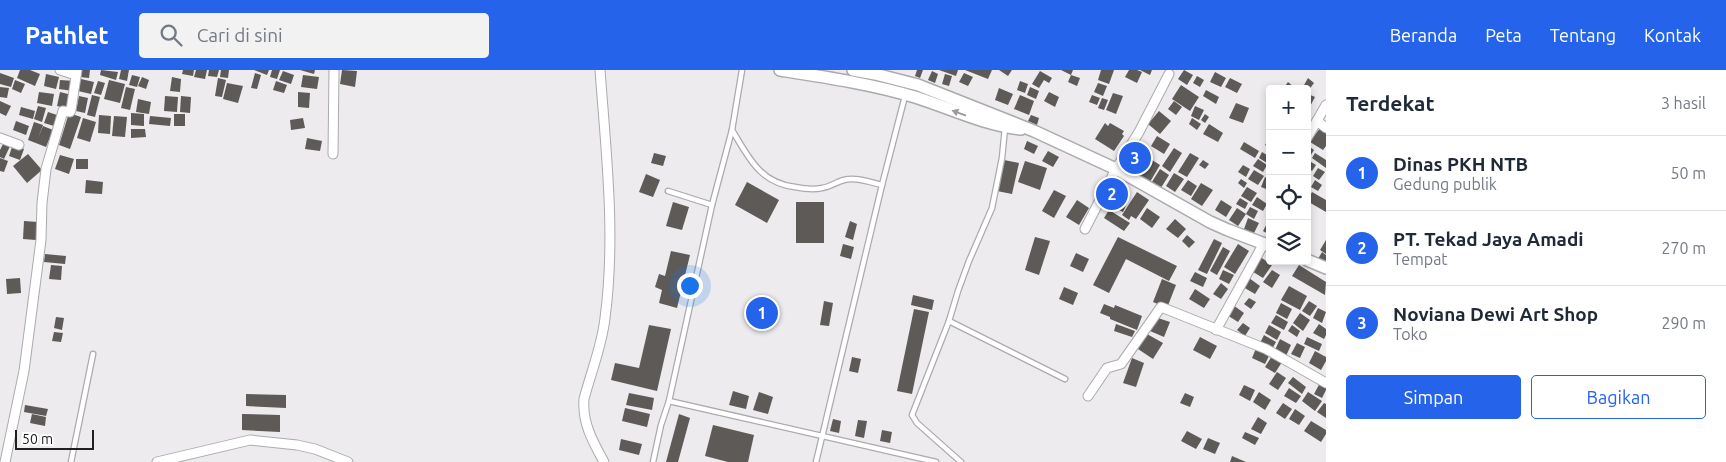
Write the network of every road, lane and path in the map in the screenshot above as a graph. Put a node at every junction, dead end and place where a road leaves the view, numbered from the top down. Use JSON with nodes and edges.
{"nodes":[{"id":1,"x":60,"y":70,"type":"edge"},
{"id":2,"x":334,"y":70,"type":"edge"},
{"id":3,"x":600,"y":70,"type":"edge"},
{"id":4,"x":742,"y":70,"type":"edge"},
{"id":5,"x":780,"y":70,"type":"edge"},
{"id":6,"x":853,"y":70,"type":"edge"},
{"id":7,"x":76,"y":72,"type":"edge"},
{"id":8,"x":876,"y":72,"type":"edge"},
{"id":9,"x":1168,"y":74,"type":"dead end"},
{"id":10,"x":918,"y":85,"type":"junction"},
{"id":11,"x":911,"y":96,"type":"junction"},
{"id":12,"x":1326,"y":105,"type":"edge"},
{"id":13,"x":1317,"y":121,"type":"junction"},
{"id":14,"x":1007,"y":124,"type":"junction"},
{"id":15,"x":1326,"y":128,"type":"edge"},
{"id":16,"x":732,"y":130,"type":"junction"},
{"id":17,"x":1311,"y":131,"type":"edge"},
{"id":18,"x":0,"y":138,"type":"edge"},
{"id":19,"x":18,"y":145,"type":"dead end"},
{"id":20,"x":333,"y":154,"type":"dead end"},
{"id":21,"x":1116,"y":169,"type":"junction"},
{"id":22,"x":882,"y":185,"type":"junction"},
{"id":23,"x":668,"y":191,"type":"dead end"},
{"id":24,"x":712,"y":205,"type":"junction"},
{"id":25,"x":1085,"y":229,"type":"dead end"},
{"id":26,"x":1266,"y":244,"type":"edge"},
{"id":27,"x":1266,"y":246,"type":"edge"},
{"id":28,"x":1311,"y":262,"type":"edge"},
{"id":29,"x":1326,"y":268,"type":"edge"},
{"id":30,"x":949,"y":321,"type":"junction"},
{"id":31,"x":1216,"y":330,"type":"junction"},
{"id":32,"x":93,"y":354,"type":"dead end"},
{"id":33,"x":1065,"y":379,"type":"dead end"},
{"id":34,"x":1326,"y":383,"type":"edge"},
{"id":35,"x":1088,"y":396,"type":"dead end"},
{"id":36,"x":669,"y":401,"type":"junction"},
{"id":37,"x":821,"y":436,"type":"junction"},
{"id":38,"x":5,"y":462,"type":"edge"},
{"id":39,"x":70,"y":462,"type":"edge"},
{"id":40,"x":157,"y":462,"type":"edge"},
{"id":41,"x":348,"y":462,"type":"edge"},
{"id":42,"x":604,"y":462,"type":"edge"},
{"id":43,"x":653,"y":462,"type":"edge"},
{"id":44,"x":816,"y":462,"type":"edge"},
{"id":45,"x":936,"y":462,"type":"edge"},
{"id":46,"x":961,"y":462,"type":"edge"}],
"edges":[{"from":1,"to":7,"type":"street"},
{"from":2,"to":20,"type":"street"},
{"from":3,"to":42,"type":"street"},
{"from":4,"to":16,"type":"lane"},
{"from":5,"to":11,"type":"main road"},
{"from":6,"to":8,"type":"main road"},
{"from":7,"to":38,"type":"street"},
{"from":8,"to":10,"type":"main road"},
{"from":9,"to":21,"type":"street"},
{"from":10,"to":11,"type":"main road"},
{"from":10,"to":14,"type":"main road"},
{"from":14,"to":11,"type":"main road","one_way":true},
{"from":11,"to":22,"type":"lane"},
{"from":12,"to":13,"type":"street"},
{"from":13,"to":15,"type":"street"},
{"from":13,"to":17,"type":"street"},
{"from":14,"to":21,"type":"main road"},
{"from":14,"to":30,"type":"lane"},
{"from":16,"to":22,"type":"lane"},
{"from":16,"to":24,"type":"lane"},
{"from":18,"to":19,"type":"street"},
{"from":21,"to":25,"type":"street"},
{"from":21,"to":26,"type":"main road"},
{"from":22,"to":37,"type":"lane"},
{"from":23,"to":24,"type":"lane"},
{"from":24,"to":36,"type":"lane"},
{"from":27,"to":31,"type":"street"},
{"from":28,"to":29,"type":"main road"},
{"from":30,"to":33,"type":"lane"},
{"from":30,"to":46,"type":"lane"},
{"from":31,"to":34,"type":"street"},
{"from":31,"to":35,"type":"street"},
{"from":32,"to":39,"type":"lane"},
{"from":36,"to":37,"type":"lane"},
{"from":36,"to":43,"type":"lane"},
{"from":37,"to":44,"type":"lane"},
{"from":37,"to":45,"type":"lane"},
{"from":40,"to":41,"type":"street"}]}
